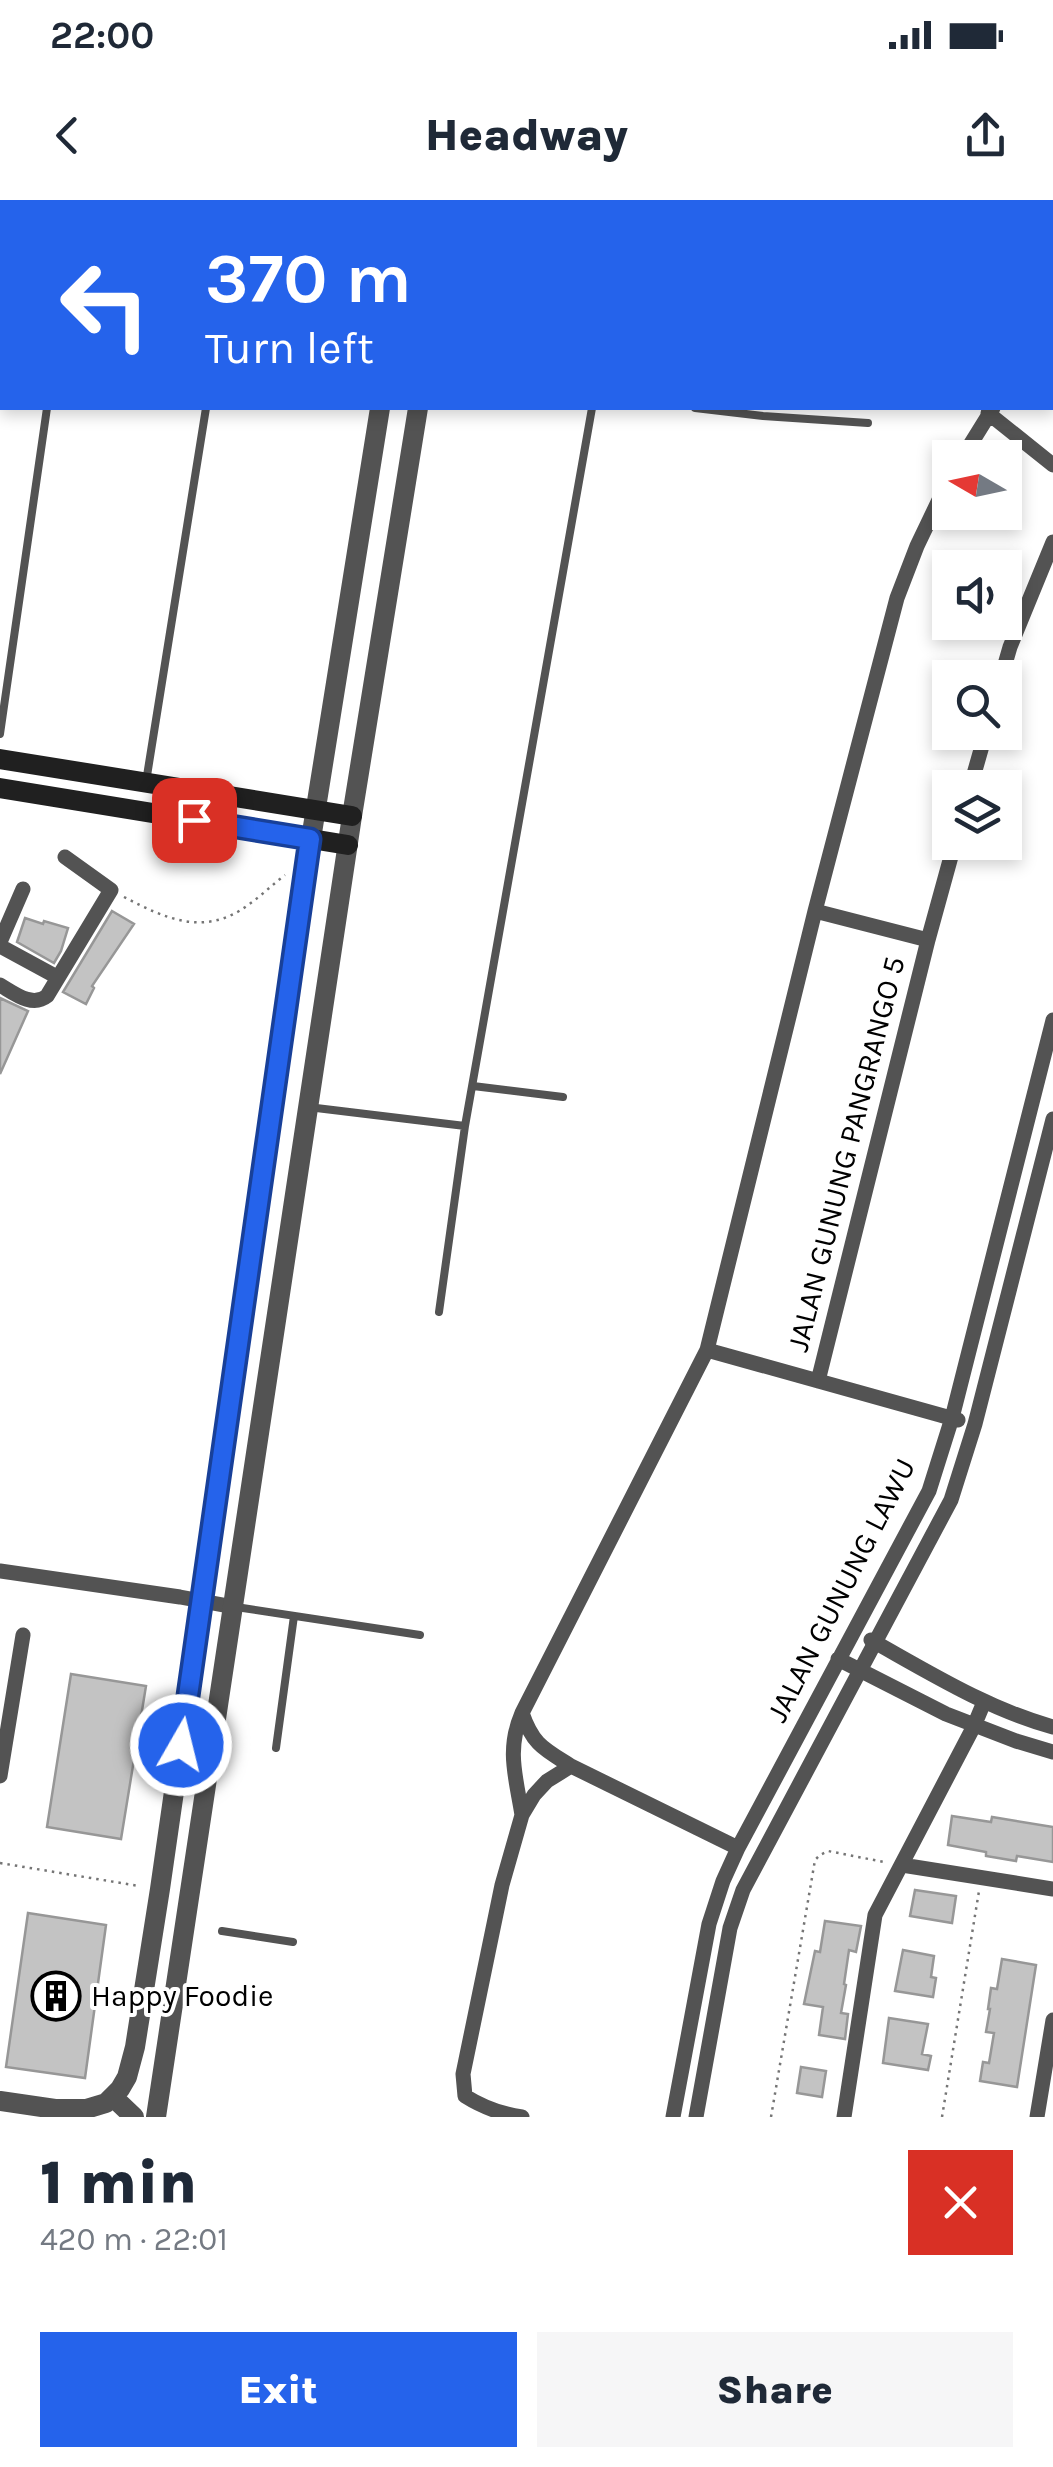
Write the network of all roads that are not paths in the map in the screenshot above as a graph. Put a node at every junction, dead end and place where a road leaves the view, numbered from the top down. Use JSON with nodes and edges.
{"nodes":[{"id":1,"x":48,"y":410,"type":"edge"},
{"id":2,"x":206,"y":410,"type":"edge"},
{"id":3,"x":380,"y":410,"type":"edge"},
{"id":4,"x":418,"y":410,"type":"edge"},
{"id":5,"x":592,"y":410,"type":"edge"},
{"id":6,"x":730,"y":410,"type":"edge"},
{"id":7,"x":990,"y":410,"type":"edge"},
{"id":8,"x":764,"y":412,"type":"edge"},
{"id":9,"x":868,"y":423,"type":"dead end"},
{"id":10,"x":972,"y":440,"type":"edge"},
{"id":11,"x":1053,"y":464,"type":"edge"},
{"id":12,"x":932,"y":515,"type":"edge"},
{"id":13,"x":1053,"y":542,"type":"edge"},
{"id":14,"x":1006,"y":660,"type":"edge"},
{"id":15,"x":0,"y":734,"type":"edge"},
{"id":16,"x":0,"y":759,"type":"edge"},
{"id":17,"x":146,"y":782,"type":"junction"},
{"id":18,"x":0,"y":788,"type":"edge"},
{"id":19,"x":316,"y":810,"type":"junction"},
{"id":20,"x":352,"y":816,"type":"junction"},
{"id":21,"x":310,"y":839,"type":"junction"},
{"id":22,"x":348,"y":844,"type":"junction"},
{"id":23,"x":65,"y":857,"type":"dead end"},
{"id":24,"x":950,"y":860,"type":"edge"},
{"id":25,"x":22,"y":889,"type":"dead end"},
{"id":26,"x":815,"y":911,"type":"junction"},
{"id":27,"x":928,"y":940,"type":"junction"},
{"id":28,"x":0,"y":944,"type":"edge"},
{"id":29,"x":57,"y":976,"type":"junction"},
{"id":30,"x":0,"y":985,"type":"edge"},
{"id":31,"x":1053,"y":1020,"type":"edge"},
{"id":32,"x":473,"y":1086,"type":"junction"},
{"id":33,"x":563,"y":1097,"type":"dead end"},
{"id":34,"x":308,"y":1107,"type":"junction"},
{"id":35,"x":1053,"y":1119,"type":"edge"},
{"id":36,"x":466,"y":1126,"type":"junction"},
{"id":37,"x":439,"y":1312,"type":"dead end"},
{"id":38,"x":707,"y":1350,"type":"junction"},
{"id":39,"x":818,"y":1381,"type":"junction"},
{"id":40,"x":952,"y":1418,"type":"junction"},
{"id":41,"x":974,"y":1424,"type":"junction"},
{"id":42,"x":0,"y":1571,"type":"edge"},
{"id":43,"x":202,"y":1600,"type":"junction"},
{"id":44,"x":234,"y":1606,"type":"junction"},
{"id":45,"x":294,"y":1616,"type":"junction"},
{"id":46,"x":854,"y":1632,"type":"junction"},
{"id":47,"x":420,"y":1635,"type":"dead end"},
{"id":48,"x":23,"y":1636,"type":"dead end"},
{"id":49,"x":876,"y":1643,"type":"junction"},
{"id":50,"x":838,"y":1659,"type":"junction"},
{"id":51,"x":861,"y":1671,"type":"junction"},
{"id":52,"x":984,"y":1702,"type":"junction"},
{"id":53,"x":522,"y":1713,"type":"junction"},
{"id":54,"x":974,"y":1726,"type":"junction"},
{"id":55,"x":1053,"y":1726,"type":"edge"},
{"id":56,"x":276,"y":1748,"type":"dead end"},
{"id":57,"x":1053,"y":1752,"type":"edge"},
{"id":58,"x":572,"y":1766,"type":"junction"},
{"id":59,"x":0,"y":1776,"type":"edge"},
{"id":60,"x":522,"y":1815,"type":"junction"},
{"id":61,"x":738,"y":1848,"type":"junction"},
{"id":62,"x":902,"y":1865,"type":"junction"},
{"id":63,"x":1053,"y":1889,"type":"edge"},
{"id":64,"x":222,"y":1931,"type":"dead end"},
{"id":65,"x":292,"y":1942,"type":"dead end"},
{"id":66,"x":1053,"y":2020,"type":"edge"},
{"id":67,"x":113,"y":2097,"type":"junction"},
{"id":68,"x":0,"y":2101,"type":"edge"},
{"id":69,"x":499,"y":2115,"type":"edge"},
{"id":70,"x":134,"y":2117,"type":"edge"},
{"id":71,"x":156,"y":2117,"type":"edge"},
{"id":72,"x":522,"y":2117,"type":"edge"},
{"id":73,"x":674,"y":2117,"type":"edge"},
{"id":74,"x":696,"y":2117,"type":"edge"},
{"id":75,"x":844,"y":2117,"type":"edge"},
{"id":76,"x":1037,"y":2117,"type":"edge"}],
"edges":[{"from":1,"to":15,"type":"lane"},
{"from":2,"to":17,"type":"lane"},
{"from":3,"to":19,"type":"street"},
{"from":4,"to":20,"type":"street"},
{"from":5,"to":32,"type":"lane"},
{"from":6,"to":8,"type":"lane"},
{"from":7,"to":10,"type":"street"},
{"from":7,"to":11,"type":"street"},
{"from":8,"to":9,"type":"lane"},
{"from":12,"to":26,"type":"street"},
{"from":13,"to":14,"type":"street"},
{"from":16,"to":17,"type":"main road"},
{"from":17,"to":19,"type":"main road"},
{"from":18,"to":21,"type":"main road"},
{"from":19,"to":20,"type":"main road"},
{"from":19,"to":21,"type":"street"},
{"from":20,"to":22,"type":"street"},
{"from":21,"to":22,"type":"main road"},
{"from":21,"to":43,"type":"street"},
{"from":22,"to":34,"type":"street"},
{"from":23,"to":29,"type":"street"},
{"from":24,"to":27,"type":"street","name":"JALAN GUNUNG PANGRANGO 5"},
{"from":25,"to":28,"type":"street"},
{"from":26,"to":27,"type":"street"},
{"from":26,"to":38,"type":"street"},
{"from":27,"to":39,"type":"street","name":"JALAN GUNUNG PANGRANGO 5"},
{"from":28,"to":29,"type":"street"},
{"from":29,"to":30,"type":"street"},
{"from":31,"to":40,"type":"street","name":"JALAN GUNUNG LAWU"},
{"from":32,"to":33,"type":"lane"},
{"from":32,"to":36,"type":"lane"},
{"from":34,"to":36,"type":"lane"},
{"from":34,"to":44,"type":"street"},
{"from":35,"to":41,"type":"street","name":"JALAN GUNUNG LAWU"},
{"from":36,"to":37,"type":"lane"},
{"from":38,"to":39,"type":"street"},
{"from":38,"to":53,"type":"street"},
{"from":39,"to":40,"type":"street"},
{"from":40,"to":41,"type":"street"},
{"from":40,"to":46,"type":"street","name":"JALAN GUNUNG LAWU"},
{"from":41,"to":49,"type":"street","name":"JALAN GUNUNG LAWU"},
{"from":42,"to":43,"type":"street"},
{"from":43,"to":44,"type":"street"},
{"from":43,"to":67,"type":"street"},
{"from":44,"to":45,"type":"lane"},
{"from":44,"to":71,"type":"street"},
{"from":45,"to":47,"type":"lane"},
{"from":45,"to":56,"type":"lane"},
{"from":46,"to":49,"type":"street"},
{"from":46,"to":50,"type":"street","name":"JALAN GUNUNG LAWU"},
{"from":48,"to":59,"type":"street"},
{"from":49,"to":51,"type":"street","name":"JALAN GUNUNG LAWU"},
{"from":49,"to":52,"type":"street"},
{"from":50,"to":51,"type":"street"},
{"from":50,"to":61,"type":"street","name":"JALAN GUNUNG LAWU"},
{"from":51,"to":54,"type":"street"},
{"from":51,"to":74,"type":"street","name":"JALAN GUNUNG LAWU"},
{"from":52,"to":54,"type":"street"},
{"from":52,"to":55,"type":"street"},
{"from":53,"to":58,"type":"street"},
{"from":53,"to":60,"type":"street"},
{"from":54,"to":57,"type":"street"},
{"from":54,"to":62,"type":"street"},
{"from":58,"to":60,"type":"street"},
{"from":58,"to":61,"type":"street"},
{"from":60,"to":69,"type":"street"},
{"from":61,"to":73,"type":"street","name":"JALAN GUNUNG LAWU"},
{"from":62,"to":63,"type":"street"},
{"from":62,"to":75,"type":"street"},
{"from":64,"to":65,"type":"lane"},
{"from":66,"to":76,"type":"street"},
{"from":67,"to":68,"type":"street"},
{"from":67,"to":70,"type":"street"},
{"from":69,"to":72,"type":"street"}]}
